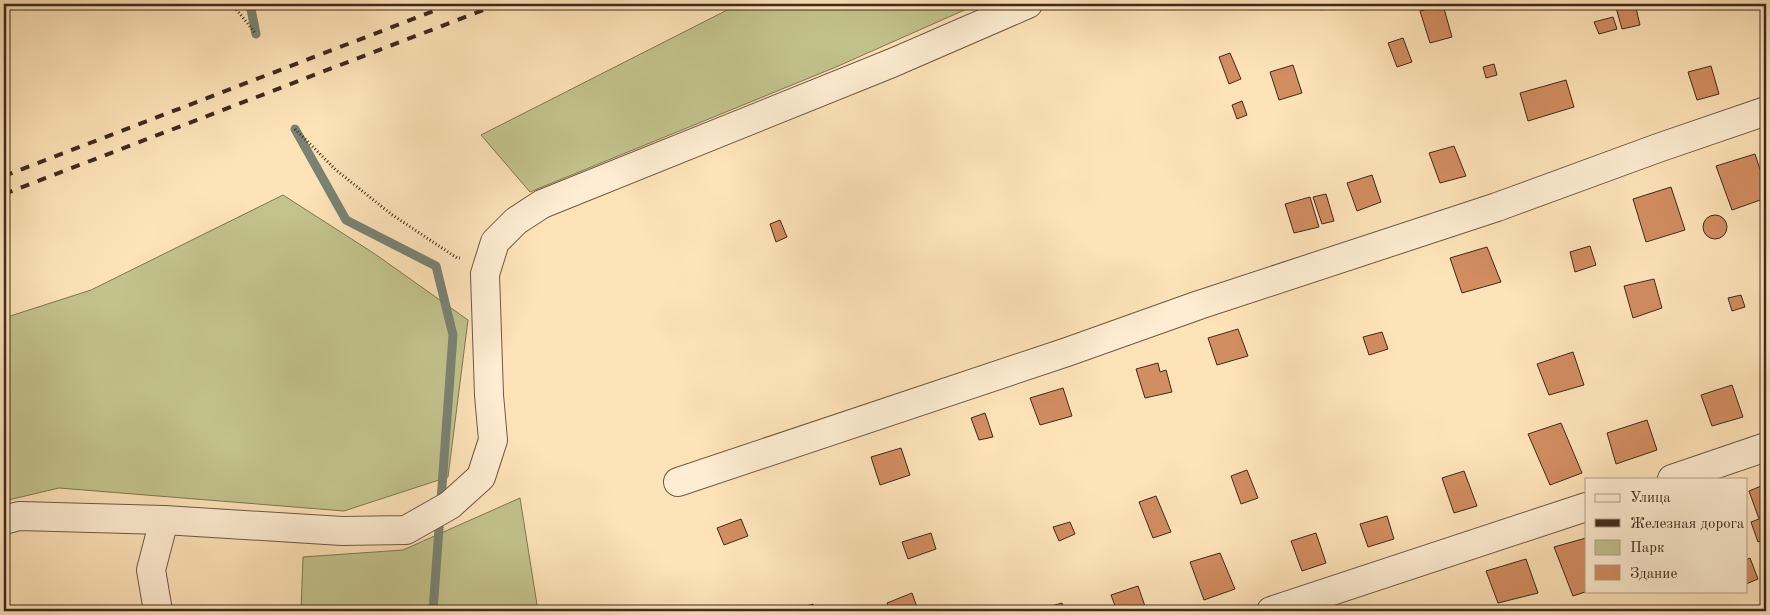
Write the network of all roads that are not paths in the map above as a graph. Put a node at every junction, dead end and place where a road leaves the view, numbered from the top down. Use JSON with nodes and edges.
{"nodes":[{"id":1,"x":1028,"y":4,"type":"edge"},
{"id":2,"x":1766,"y":111,"type":"edge"},
{"id":3,"x":1766,"y":447,"type":"edge"},
{"id":4,"x":1675,"y":478,"type":"edge"},
{"id":5,"x":678,"y":482,"type":"dead end"},
{"id":6,"x":1585,"y":507,"type":"edge"},
{"id":7,"x":4,"y":520,"type":"edge"},
{"id":8,"x":164,"y":520,"type":"junction"},
{"id":9,"x":158,"y":611,"type":"edge"},
{"id":10,"x":1271,"y":611,"type":"edge"}],
"edges":[{"from":1,"to":8,"type":"street"},
{"from":2,"to":5,"type":"street"},
{"from":3,"to":4,"type":"street"},
{"from":6,"to":10,"type":"street"},
{"from":7,"to":8,"type":"street"},
{"from":8,"to":9,"type":"street"}]}
